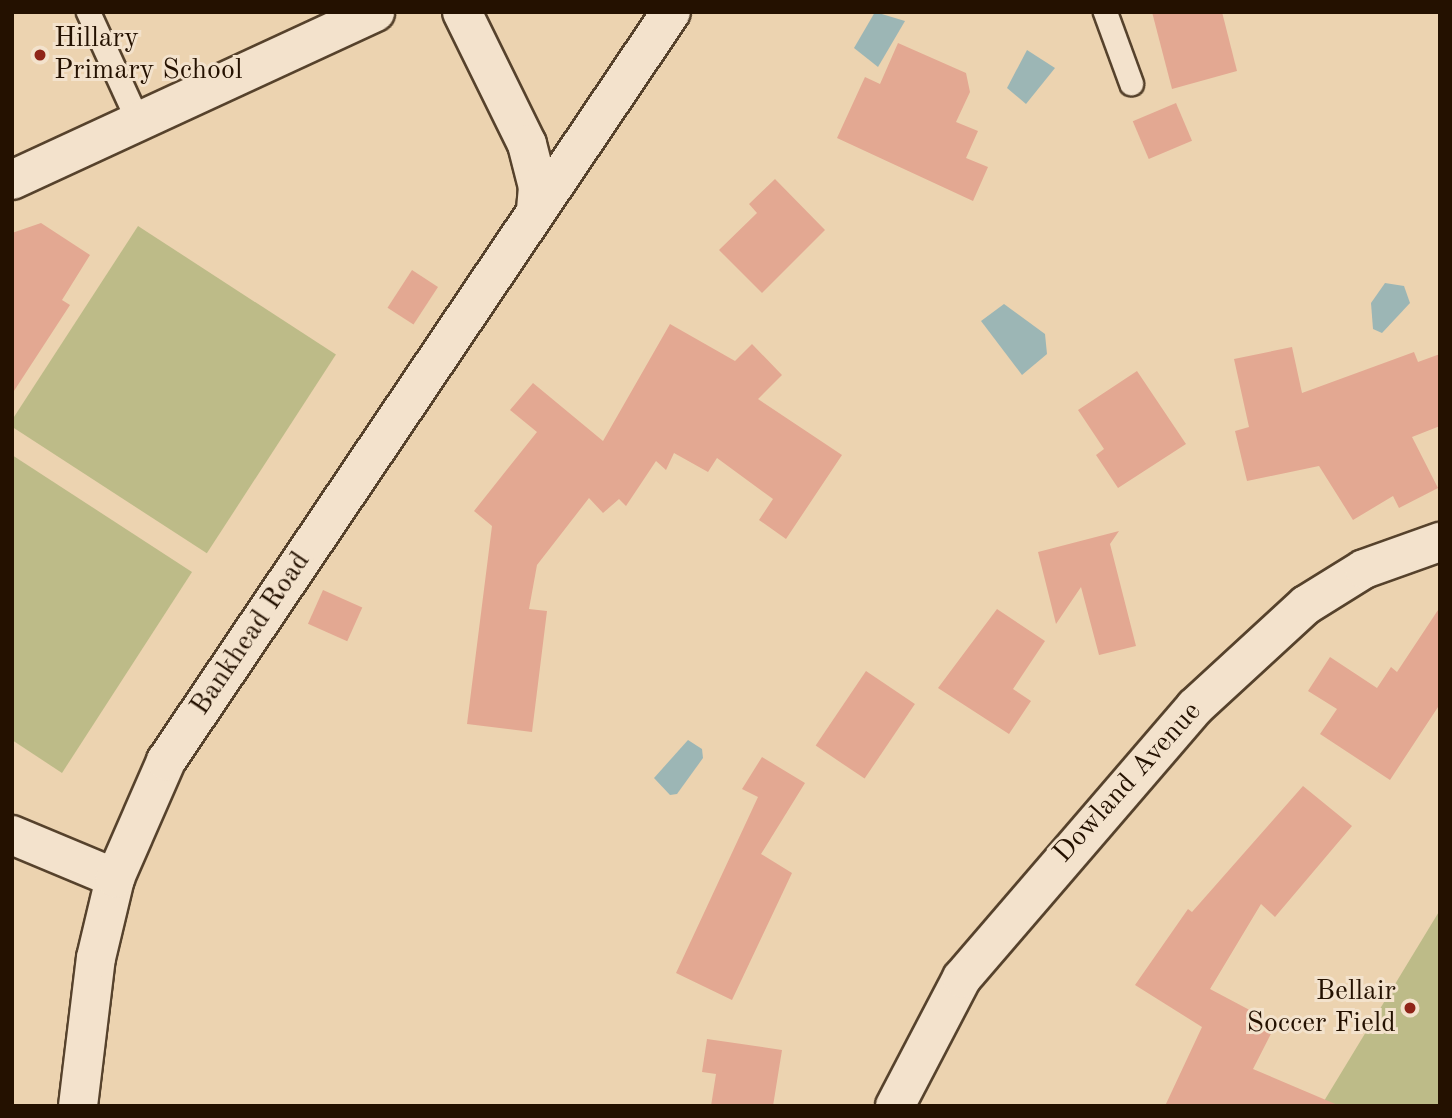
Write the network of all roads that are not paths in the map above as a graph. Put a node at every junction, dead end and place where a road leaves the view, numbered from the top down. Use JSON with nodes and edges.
{"nodes":[{"id":1,"x":88,"y":12,"type":"edge"},
{"id":2,"x":375,"y":12,"type":"edge"},
{"id":3,"x":462,"y":12,"type":"edge"},
{"id":4,"x":671,"y":12,"type":"edge"},
{"id":5,"x":1105,"y":12,"type":"edge"},
{"id":6,"x":1131,"y":83,"type":"dead end"},
{"id":7,"x":138,"y":121,"type":"junction"},
{"id":8,"x":12,"y":180,"type":"edge"},
{"id":9,"x":536,"y":208,"type":"junction"},
{"id":10,"x":1440,"y":542,"type":"edge"},
{"id":11,"x":12,"y":835,"type":"edge"},
{"id":12,"x":115,"y":878,"type":"junction"},
{"id":13,"x":78,"y":1106,"type":"edge"},
{"id":14,"x":895,"y":1106,"type":"edge"}],
"edges":[{"from":1,"to":7,"type":"lane"},
{"from":2,"to":7,"type":"street"},
{"from":3,"to":9,"type":"street"},
{"from":4,"to":9,"type":"street","name":"Bankhead Road"},
{"from":5,"to":6,"type":"lane"},
{"from":7,"to":8,"type":"street"},
{"from":9,"to":12,"type":"street","name":"Bankhead Road"},
{"from":10,"to":14,"type":"street","name":"Dowland Avenue"},
{"from":11,"to":12,"type":"street"},
{"from":12,"to":13,"type":"street","name":"Bankhead Road"}]}
